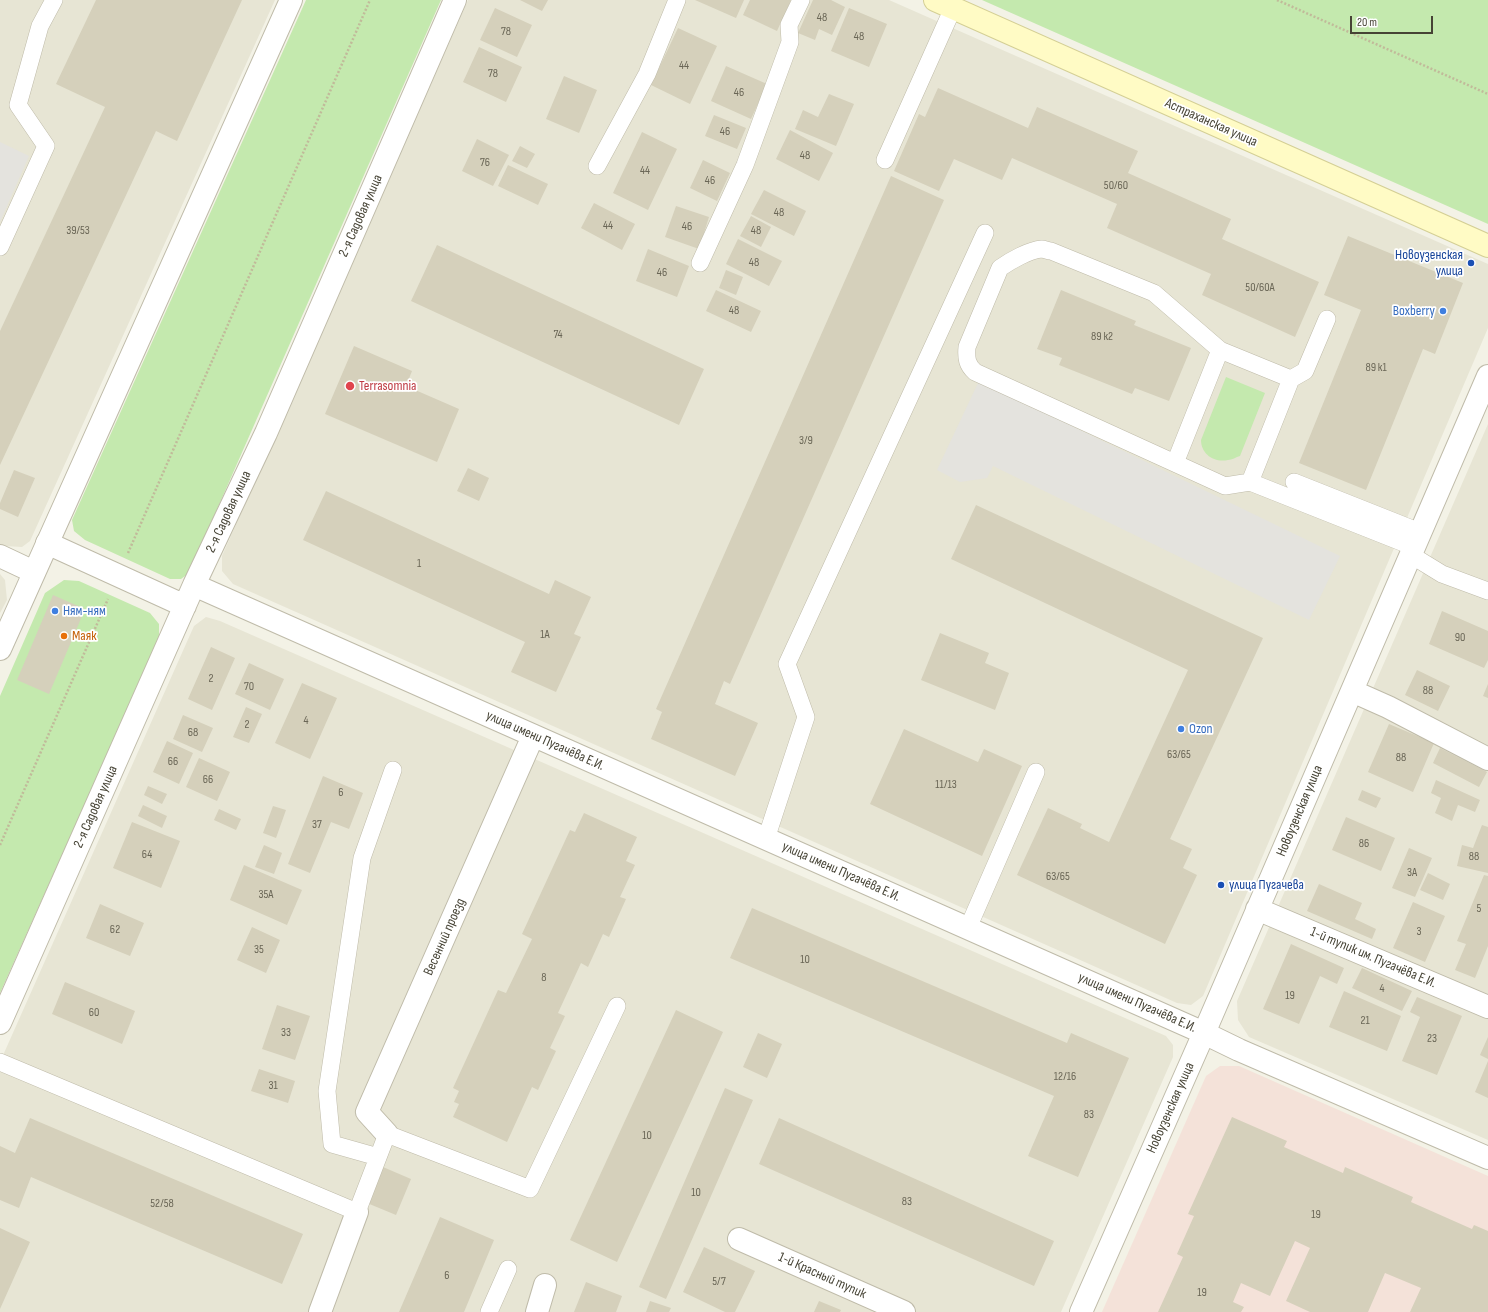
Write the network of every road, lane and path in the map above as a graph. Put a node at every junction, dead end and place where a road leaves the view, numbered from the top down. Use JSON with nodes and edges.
{"nodes":[{"id":1,"x":54,"y":0,"type":"edge"},
{"id":2,"x":291,"y":0,"type":"edge"},
{"id":3,"x":370,"y":0,"type":"edge"},
{"id":4,"x":455,"y":0,"type":"edge"},
{"id":5,"x":677,"y":0,"type":"edge"},
{"id":6,"x":801,"y":0,"type":"edge"},
{"id":7,"x":1277,"y":0,"type":"edge"},
{"id":8,"x":944,"y":4,"type":"edge"},
{"id":9,"x":1488,"y":94,"type":"edge"},
{"id":10,"x":885,"y":160,"type":"dead end"},
{"id":11,"x":597,"y":166,"type":"dead end"},
{"id":12,"x":985,"y":233,"type":"dead end"},
{"id":13,"x":1488,"y":246,"type":"edge"},
{"id":14,"x":0,"y":247,"type":"edge"},
{"id":15,"x":700,"y":263,"type":"dead end"},
{"id":16,"x":1327,"y":319,"type":"dead end"},
{"id":17,"x":1220,"y":350,"type":"junction"},
{"id":18,"x":1488,"y":376,"type":"edge"},
{"id":19,"x":1291,"y":379,"type":"junction"},
{"id":20,"x":1175,"y":463,"type":"junction"},
{"id":21,"x":1250,"y":482,"type":"junction"},
{"id":22,"x":1294,"y":482,"type":"dead end"},
{"id":23,"x":47,"y":543,"type":"junction"},
{"id":24,"x":1415,"y":545,"type":"junction"},
{"id":25,"x":0,"y":556,"type":"edge"},
{"id":26,"x":34,"y":572,"type":"junction"},
{"id":27,"x":118,"y":575,"type":"junction"},
{"id":28,"x":194,"y":585,"type":"junction"},
{"id":29,"x":1488,"y":591,"type":"edge"},
{"id":30,"x":185,"y":606,"type":"junction"},
{"id":31,"x":0,"y":649,"type":"edge"},
{"id":32,"x":1352,"y":690,"type":"junction"},
{"id":33,"x":533,"y":736,"type":"junction"},
{"id":34,"x":1488,"y":759,"type":"edge"},
{"id":35,"x":393,"y":770,"type":"dead end"},
{"id":36,"x":1036,"y":772,"type":"dead end"},
{"id":37,"x":766,"y":839,"type":"junction"},
{"id":38,"x":0,"y":845,"type":"edge"},
{"id":39,"x":1257,"y":909,"type":"junction"},
{"id":40,"x":968,"y":928,"type":"junction"},
{"id":41,"x":617,"y":1006,"type":"dead end"},
{"id":42,"x":1488,"y":1007,"type":"edge"},
{"id":43,"x":0,"y":1023,"type":"edge"},
{"id":44,"x":1204,"y":1033,"type":"junction"},
{"id":45,"x":0,"y":1062,"type":"edge"},
{"id":46,"x":387,"y":1134,"type":"junction"},
{"id":47,"x":378,"y":1157,"type":"junction"},
{"id":48,"x":1488,"y":1158,"type":"edge"},
{"id":49,"x":357,"y":1212,"type":"junction"},
{"id":50,"x":739,"y":1239,"type":"dead end"},
{"id":51,"x":508,"y":1269,"type":"dead end"},
{"id":52,"x":545,"y":1285,"type":"dead end"},
{"id":53,"x":320,"y":1312,"type":"edge"},
{"id":54,"x":489,"y":1312,"type":"edge"},
{"id":55,"x":537,"y":1312,"type":"edge"},
{"id":56,"x":904,"y":1312,"type":"edge"},
{"id":57,"x":1081,"y":1312,"type":"edge"}],
"edges":[{"from":1,"to":14,"type":"lane"},
{"from":2,"to":23,"type":"street"},
{"from":3,"to":27,"type":"path"},
{"from":4,"to":28,"type":"street","name":"2-я Садовая улица"},
{"from":5,"to":11,"type":"lane"},
{"from":6,"to":15,"type":"lane"},
{"from":7,"to":9,"type":"path"},
{"from":8,"to":10,"type":"lane"},
{"from":8,"to":13,"type":"main road","name":"Астраханская улица"},
{"from":12,"to":37,"type":"lane"},
{"from":16,"to":19,"type":"lane"},
{"from":17,"to":19,"type":"lane"},
{"from":17,"to":20,"type":"lane"},
{"from":17,"to":20,"type":"lane"},
{"from":18,"to":24,"type":"street","name":"Новоузенская улица"},
{"from":19,"to":21,"type":"lane"},
{"from":20,"to":21,"type":"lane"},
{"from":21,"to":24,"type":"lane"},
{"from":22,"to":24,"type":"lane"},
{"from":23,"to":26,"type":"street"},
{"from":23,"to":27,"type":"street"},
{"from":24,"to":29,"type":"lane"},
{"from":24,"to":32,"type":"street","name":"Новоузенская улица"},
{"from":25,"to":26,"type":"street"},
{"from":26,"to":31,"type":"street"},
{"from":27,"to":30,"type":"street"},
{"from":27,"to":38,"type":"path"},
{"from":28,"to":30,"type":"street","name":"2-я Садовая улица"},
{"from":28,"to":33,"type":"street","name":"улица имени Пугачёва Е.И."},
{"from":30,"to":43,"type":"street","name":"2-я Садовая улица"},
{"from":32,"to":34,"type":"street"},
{"from":32,"to":39,"type":"street","name":"Новоузенская улица"},
{"from":33,"to":37,"type":"street","name":"улица имени Пугачёва Е.И."},
{"from":33,"to":46,"type":"street","name":"Весенний проезд"},
{"from":35,"to":47,"type":"lane"},
{"from":36,"to":40,"type":"lane"},
{"from":37,"to":40,"type":"street","name":"улица имени Пугачёва Е.И."},
{"from":39,"to":42,"type":"street","name":"1-й тупик им. Пугачёва Е.И."},
{"from":39,"to":44,"type":"street","name":"Новоузенская улица"},
{"from":40,"to":44,"type":"street","name":"улица имени Пугачёва Е.И."},
{"from":41,"to":46,"type":"lane"},
{"from":44,"to":48,"type":"street","name":"улица имени Пугачёва Е.И."},
{"from":44,"to":57,"type":"street","name":"Новоузенская улица"},
{"from":45,"to":49,"type":"lane"},
{"from":46,"to":47,"type":"lane"},
{"from":47,"to":49,"type":"lane"},
{"from":49,"to":53,"type":"street"},
{"from":50,"to":56,"type":"street","name":"1-й Красный тупик"},
{"from":51,"to":54,"type":"lane"},
{"from":52,"to":55,"type":"street"}]}
